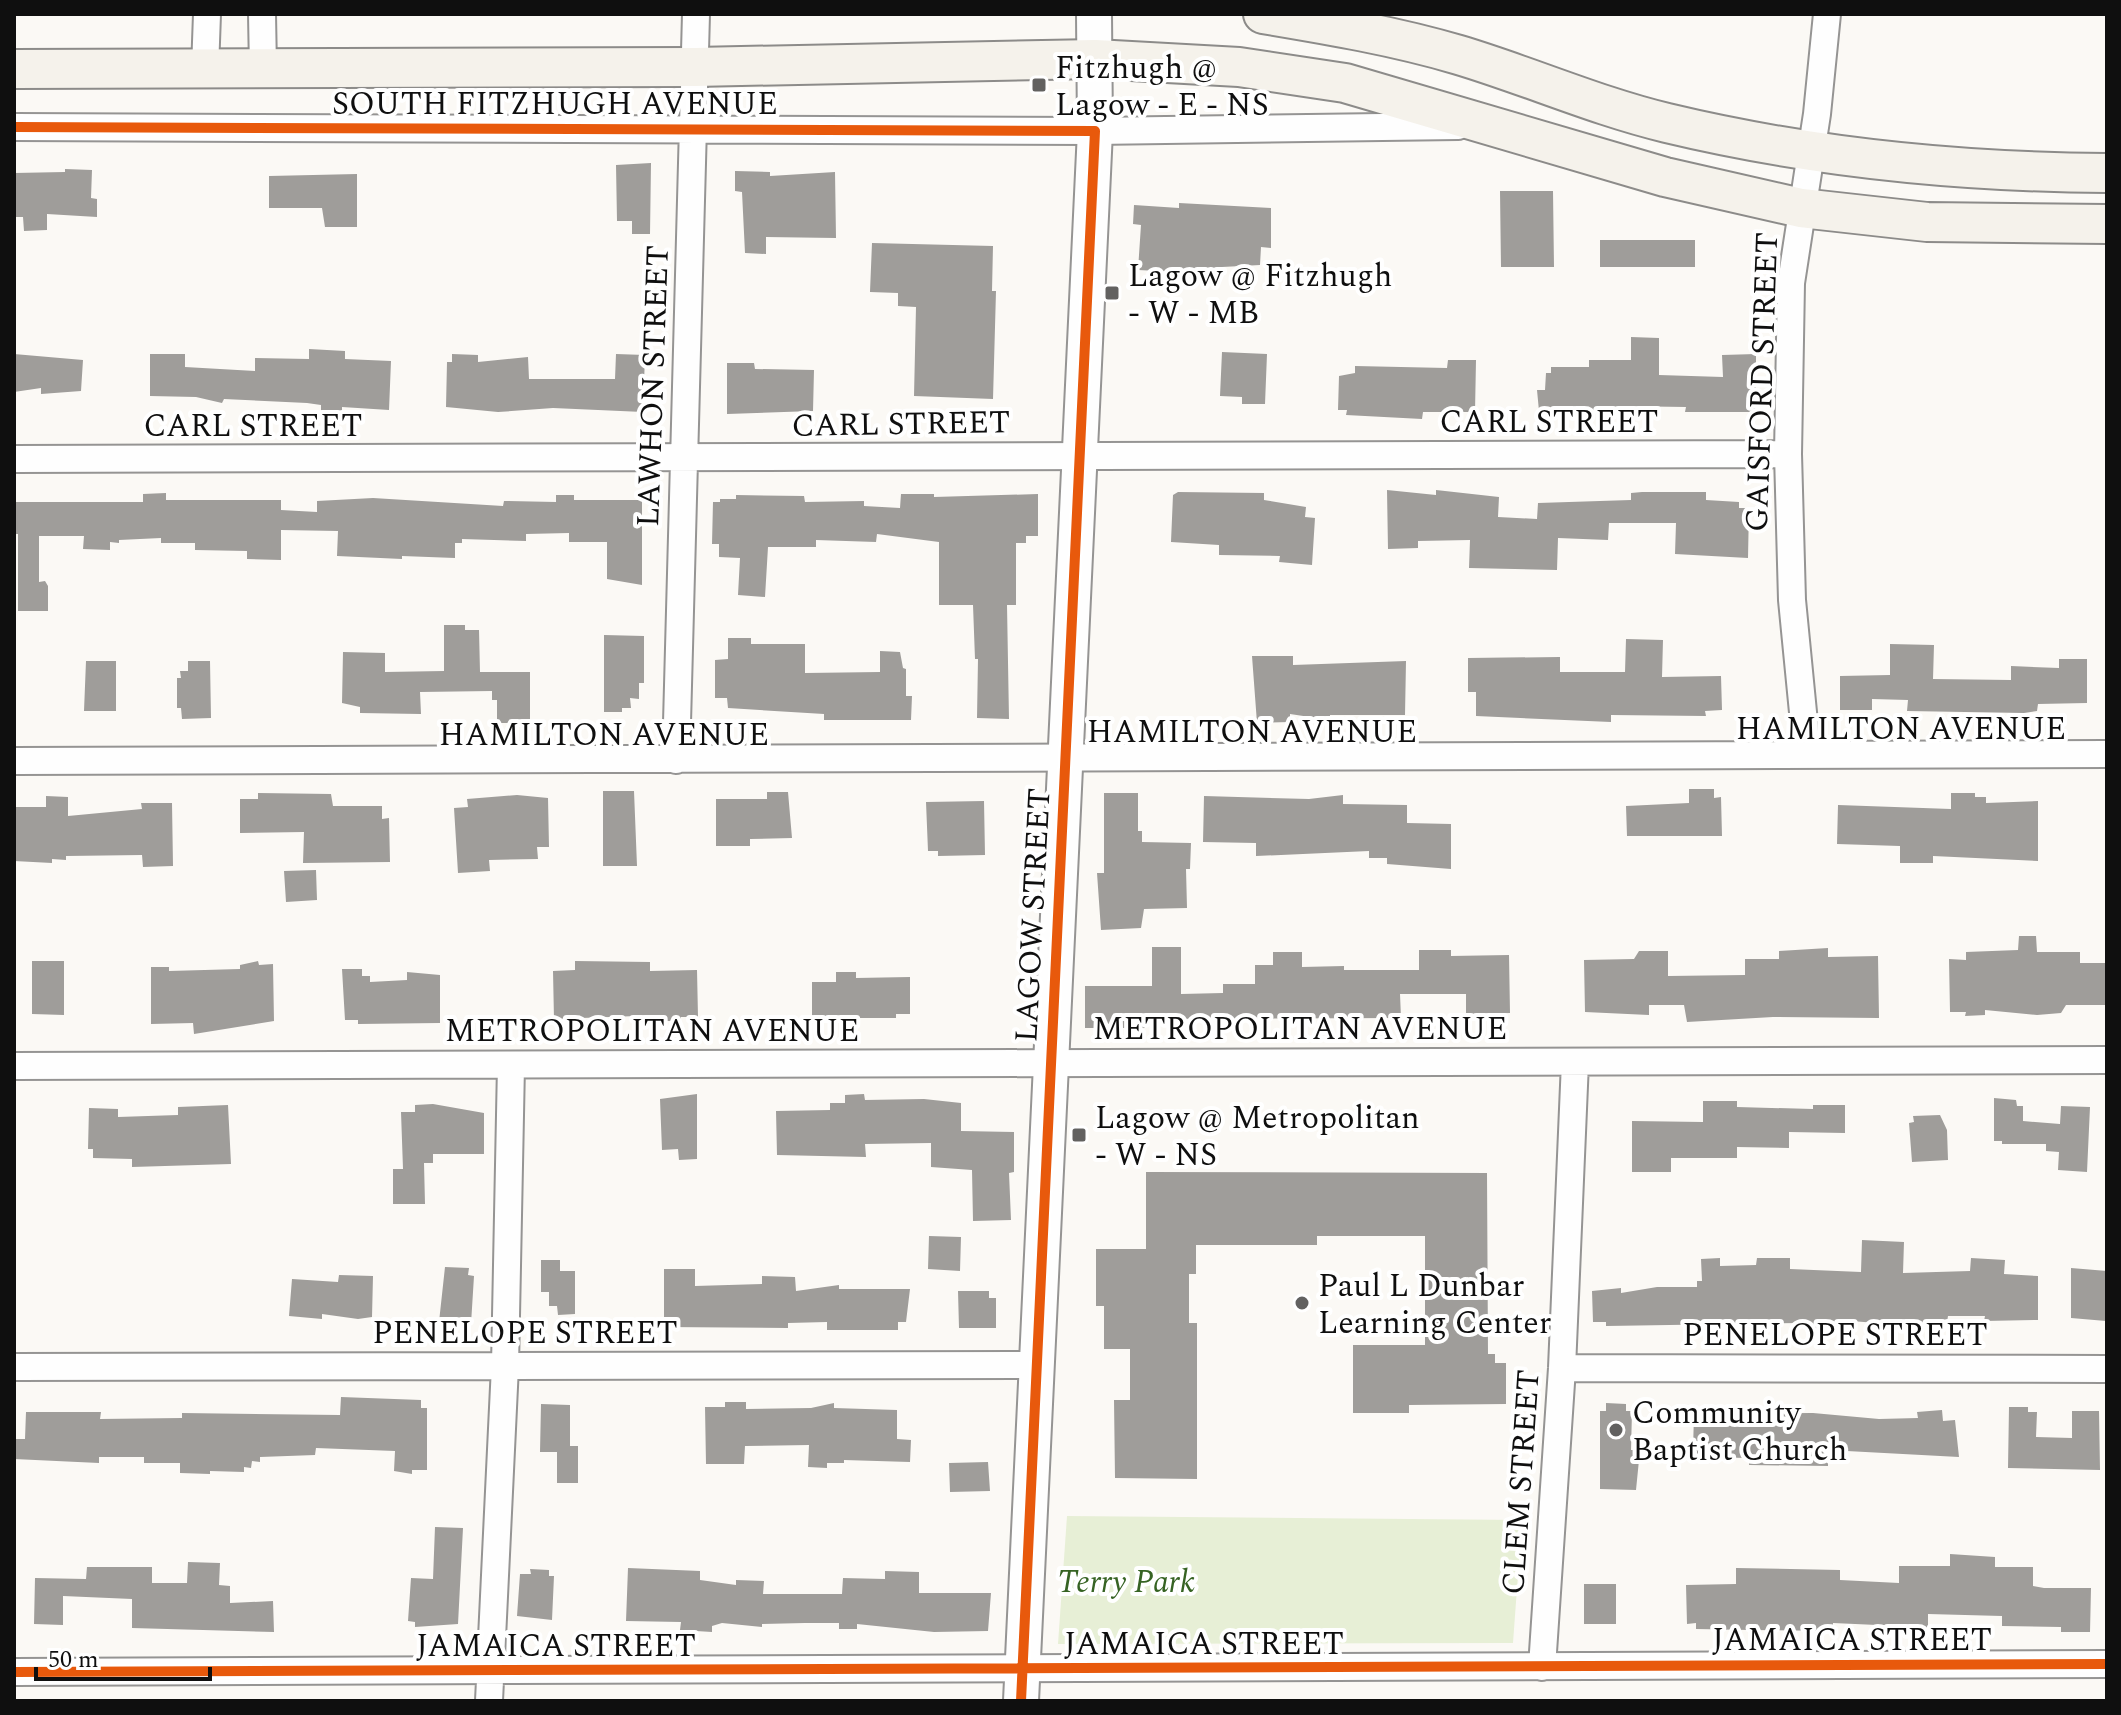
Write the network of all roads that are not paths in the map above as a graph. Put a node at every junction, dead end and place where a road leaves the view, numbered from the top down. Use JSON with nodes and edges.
{"nodes":[{"id":1,"x":207,"y":14,"type":"edge"},
{"id":2,"x":262,"y":14,"type":"edge"},
{"id":3,"x":696,"y":14,"type":"edge"},
{"id":4,"x":1094,"y":14,"type":"edge"},
{"id":5,"x":1263,"y":14,"type":"edge"},
{"id":6,"x":1827,"y":14,"type":"edge"},
{"id":7,"x":1095,"y":59,"type":"junction"},
{"id":8,"x":695,"y":67,"type":"junction"},
{"id":9,"x":14,"y":69,"type":"edge"},
{"id":10,"x":263,"y":69,"type":"junction"},
{"id":11,"x":205,"y":70,"type":"junction"},
{"id":12,"x":1491,"y":125,"type":"junction"},
{"id":13,"x":14,"y":127,"type":"edge"},
{"id":14,"x":693,"y":129,"type":"junction"},
{"id":15,"x":1095,"y":131,"type":"junction"},
{"id":16,"x":1811,"y":154,"type":"junction"},
{"id":17,"x":2107,"y":173,"type":"edge"},
{"id":18,"x":1801,"y":208,"type":"junction"},
{"id":19,"x":2107,"y":224,"type":"edge"},
{"id":20,"x":1788,"y":454,"type":"junction"},
{"id":21,"x":1081,"y":455,"type":"junction"},
{"id":22,"x":14,"y":459,"type":"edge"},
{"id":23,"x":684,"y":459,"type":"junction"},
{"id":24,"x":1807,"y":753,"type":"junction"},
{"id":25,"x":2107,"y":754,"type":"edge"},
{"id":26,"x":1065,"y":759,"type":"junction"},
{"id":27,"x":676,"y":760,"type":"junction"},
{"id":28,"x":14,"y":761,"type":"edge"},
{"id":29,"x":2107,"y":1060,"type":"edge"},
{"id":30,"x":1575,"y":1062,"type":"junction"},
{"id":31,"x":1051,"y":1063,"type":"junction"},
{"id":32,"x":511,"y":1065,"type":"junction"},
{"id":33,"x":14,"y":1066,"type":"edge"},
{"id":34,"x":1036,"y":1365,"type":"junction"},
{"id":35,"x":505,"y":1366,"type":"junction"},
{"id":36,"x":14,"y":1367,"type":"edge"},
{"id":37,"x":1562,"y":1368,"type":"junction"},
{"id":38,"x":2107,"y":1369,"type":"edge"},
{"id":39,"x":2107,"y":1664,"type":"edge"},
{"id":40,"x":1542,"y":1667,"type":"junction"},
{"id":41,"x":14,"y":1672,"type":"edge"},
{"id":42,"x":490,"y":1672,"type":"junction"},
{"id":43,"x":1022,"y":1685,"type":"edge"},
{"id":44,"x":489,"y":1701,"type":"edge"}],
"edges":[{"from":1,"to":11,"type":"street"},
{"from":2,"to":10,"type":"street"},
{"from":3,"to":8,"type":"street","name":"LAWHON STREET"},
{"from":4,"to":7,"type":"street","name":"LAGOW STREET"},
{"from":5,"to":16,"type":"main road"},
{"from":6,"to":16,"type":"street","name":"GAISFORD STREET"},
{"from":7,"to":8,"type":"main road","name":"SOUTH FITZHUGH AVENUE"},
{"from":7,"to":12,"type":"main road","name":"SOUTH FITZHUGH AVENUE"},
{"from":7,"to":15,"type":"street","name":"LAGOW STREET"},
{"from":8,"to":10,"type":"main road","name":"SOUTH FITZHUGH AVENUE"},
{"from":8,"to":14,"type":"street","name":"LAWHON STREET"},
{"from":9,"to":11,"type":"main road","name":"SOUTH FITZHUGH AVENUE"},
{"from":10,"to":11,"type":"main road","name":"SOUTH FITZHUGH AVENUE"},
{"from":12,"to":15,"type":"street","name":"SOUTH FITZHUGH AVENUE"},
{"from":12,"to":18,"type":"main road","name":"SOUTH FITZHUGH AVENUE"},
{"from":13,"to":14,"type":"street","name":"SOUTH FITZHUGH AVENUE"},
{"from":14,"to":15,"type":"street","name":"SOUTH FITZHUGH AVENUE"},
{"from":14,"to":23,"type":"street","name":"LAWHON STREET"},
{"from":15,"to":21,"type":"street","name":"LAGOW STREET"},
{"from":16,"to":17,"type":"main road"},
{"from":16,"to":18,"type":"street","name":"GAISFORD STREET"},
{"from":18,"to":19,"type":"main road","name":"SOUTH FITZHUGH AVENUE"},
{"from":18,"to":20,"type":"street","name":"GAISFORD STREET"},
{"from":20,"to":21,"type":"street","name":"CARL STREET"},
{"from":20,"to":24,"type":"street","name":"GAISFORD STREET"},
{"from":21,"to":23,"type":"street","name":"CARL STREET"},
{"from":21,"to":26,"type":"street","name":"LAGOW STREET"},
{"from":22,"to":23,"type":"street","name":"CARL STREET"},
{"from":23,"to":27,"type":"street","name":"LAWHON STREET"},
{"from":24,"to":25,"type":"street","name":"HAMILTON AVENUE"},
{"from":24,"to":26,"type":"street","name":"HAMILTON AVENUE"},
{"from":26,"to":27,"type":"street","name":"HAMILTON AVENUE"},
{"from":26,"to":31,"type":"street","name":"LAGOW STREET"},
{"from":27,"to":28,"type":"street","name":"HAMILTON AVENUE"},
{"from":29,"to":30,"type":"street","name":"METROPOLITAN AVENUE"},
{"from":30,"to":31,"type":"street","name":"METROPOLITAN AVENUE"},
{"from":30,"to":37,"type":"street","name":"CLEM STREET"},
{"from":31,"to":32,"type":"street","name":"METROPOLITAN AVENUE"},
{"from":31,"to":34,"type":"street","name":"LAGOW STREET"},
{"from":32,"to":33,"type":"street","name":"METROPOLITAN AVENUE"},
{"from":32,"to":35,"type":"street"},
{"from":34,"to":35,"type":"street","name":"PENELOPE STREET"},
{"from":34,"to":43,"type":"street","name":"LAGOW STREET"},
{"from":35,"to":36,"type":"street","name":"PENELOPE STREET"},
{"from":35,"to":42,"type":"street"},
{"from":37,"to":38,"type":"street","name":"PENELOPE STREET"},
{"from":37,"to":40,"type":"street","name":"CLEM STREET"},
{"from":39,"to":40,"type":"street","name":"JAMAICA STREET"},
{"from":40,"to":43,"type":"street","name":"JAMAICA STREET"},
{"from":41,"to":42,"type":"street","name":"JAMAICA STREET"},
{"from":42,"to":43,"type":"street","name":"JAMAICA STREET"},
{"from":42,"to":44,"type":"street"}]}
